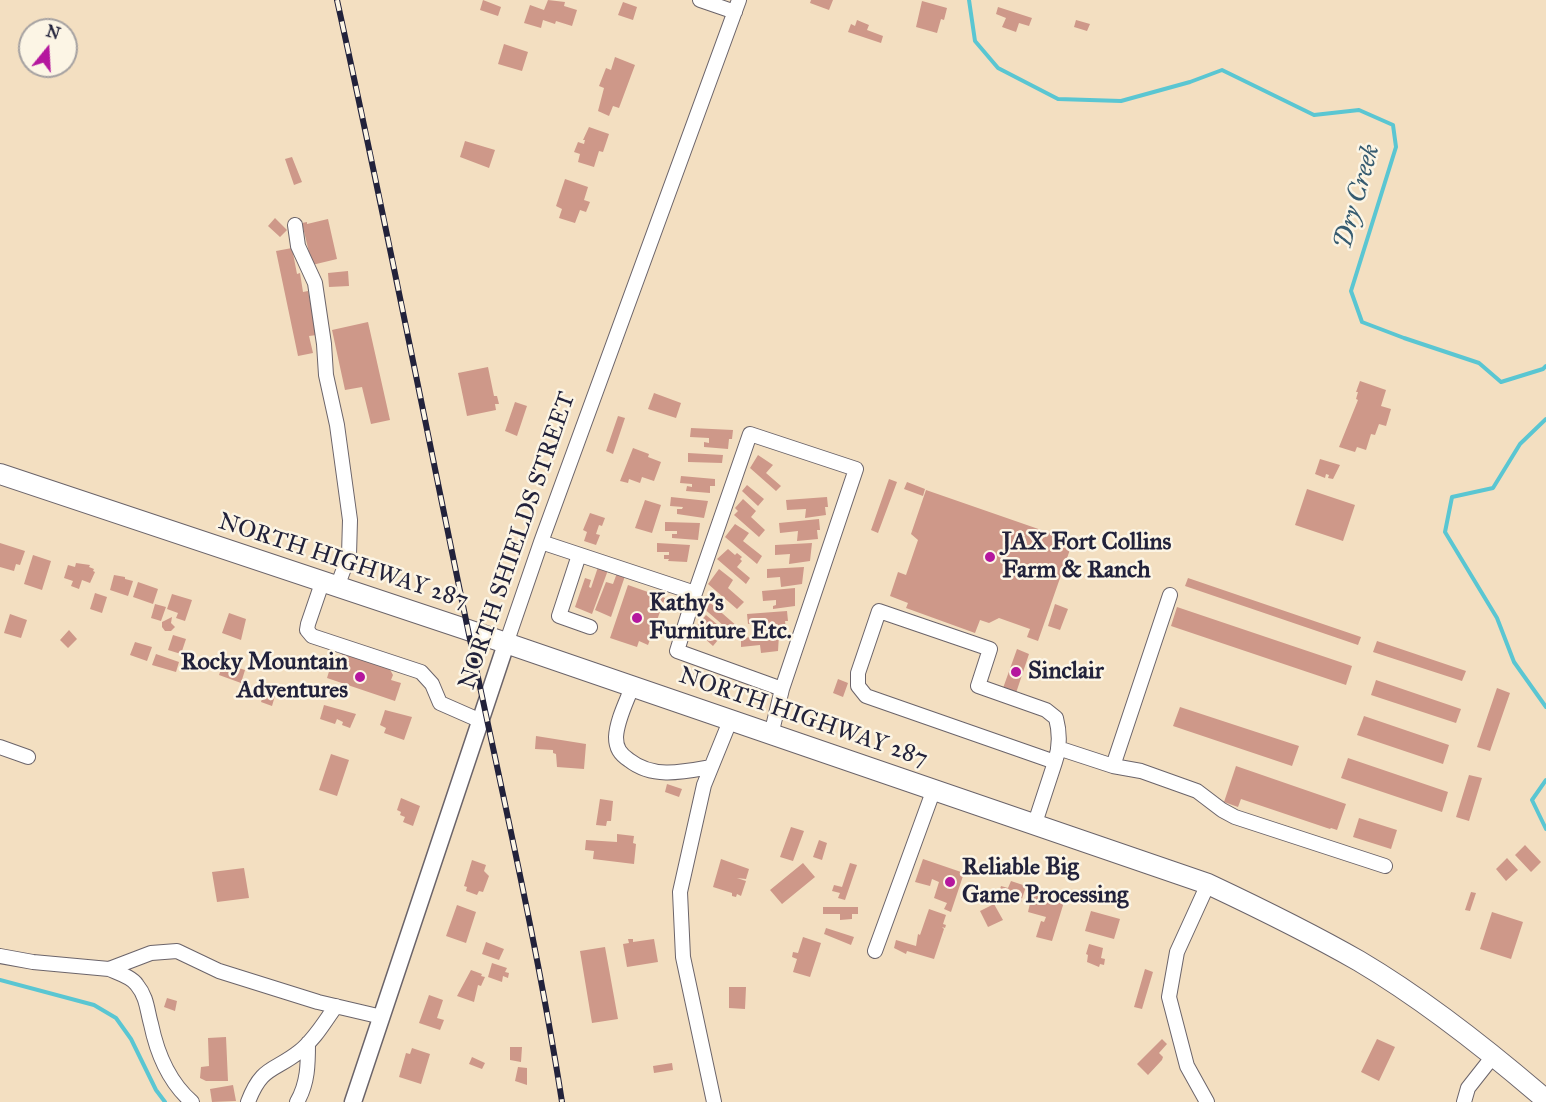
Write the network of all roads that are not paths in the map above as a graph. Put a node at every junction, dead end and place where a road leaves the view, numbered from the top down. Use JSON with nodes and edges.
{"nodes":[{"id":1,"x":700,"y":0,"type":"edge"},
{"id":2,"x":737,"y":6,"type":"edge"},
{"id":3,"x":295,"y":225,"type":"dead end"},
{"id":4,"x":0,"y":474,"type":"edge"},
{"id":5,"x":541,"y":542,"type":"junction"},
{"id":6,"x":579,"y":555,"type":"junction"},
{"id":7,"x":329,"y":585,"type":"junction"},
{"id":8,"x":695,"y":593,"type":"junction"},
{"id":9,"x":1170,"y":595,"type":"dead end"},
{"id":10,"x":590,"y":627,"type":"dead end"},
{"id":11,"x":506,"y":644,"type":"junction"},
{"id":12,"x":632,"y":687,"type":"junction"},
{"id":13,"x":782,"y":689,"type":"junction"},
{"id":14,"x":481,"y":721,"type":"junction"},
{"id":15,"x":730,"y":721,"type":"junction"},
{"id":16,"x":771,"y":735,"type":"junction"},
{"id":17,"x":0,"y":747,"type":"edge"},
{"id":18,"x":1057,"y":755,"type":"junction"},
{"id":19,"x":28,"y":757,"type":"dead end"},
{"id":20,"x":1113,"y":766,"type":"junction"},
{"id":21,"x":711,"y":767,"type":"junction"},
{"id":22,"x":934,"y":789,"type":"junction"},
{"id":23,"x":1035,"y":823,"type":"junction"},
{"id":24,"x":1385,"y":866,"type":"dead end"},
{"id":25,"x":1208,"y":884,"type":"junction"},
{"id":26,"x":875,"y":951,"type":"dead end"},
{"id":27,"x":0,"y":956,"type":"edge"},
{"id":28,"x":109,"y":969,"type":"junction"},
{"id":29,"x":336,"y":1006,"type":"junction"},
{"id":30,"x":382,"y":1017,"type":"junction"},
{"id":31,"x":308,"y":1043,"type":"junction"},
{"id":32,"x":1494,"y":1055,"type":"junction"},
{"id":33,"x":1546,"y":1100,"type":"edge"},
{"id":34,"x":192,"y":1102,"type":"edge"},
{"id":35,"x":248,"y":1102,"type":"edge"},
{"id":36,"x":297,"y":1102,"type":"edge"},
{"id":37,"x":353,"y":1102,"type":"edge"},
{"id":38,"x":714,"y":1102,"type":"edge"},
{"id":39,"x":1207,"y":1102,"type":"edge"},
{"id":40,"x":1464,"y":1102,"type":"edge"}],
"edges":[{"from":1,"to":2,"type":"street"},
{"from":2,"to":5,"type":"street","name":"NORTH SHIELDS STREET"},
{"from":3,"to":7,"type":"street"},
{"from":4,"to":7,"type":"highway","name":"NORTH HIGHWAY 287"},
{"from":5,"to":6,"type":"street"},
{"from":5,"to":11,"type":"street","name":"NORTH SHIELDS STREET"},
{"from":6,"to":8,"type":"street"},
{"from":6,"to":10,"type":"street"},
{"from":7,"to":11,"type":"highway","name":"NORTH HIGHWAY 287"},
{"from":7,"to":14,"type":"street"},
{"from":8,"to":13,"type":"street"},
{"from":8,"to":13,"type":"street"},
{"from":9,"to":20,"type":"street"},
{"from":11,"to":12,"type":"highway","name":"NORTH HIGHWAY 287"},
{"from":11,"to":14,"type":"main road","name":"NORTH SHIELDS STREET"},
{"from":12,"to":15,"type":"highway","name":"NORTH HIGHWAY 287"},
{"from":12,"to":21,"type":"street"},
{"from":13,"to":16,"type":"street"},
{"from":14,"to":30,"type":"main road","name":"NORTH SHIELDS STREET"},
{"from":15,"to":16,"type":"highway","name":"NORTH HIGHWAY 287"},
{"from":15,"to":21,"type":"street"},
{"from":16,"to":22,"type":"highway","name":"NORTH HIGHWAY 287"},
{"from":17,"to":19,"type":"street"},
{"from":18,"to":18,"type":"street"},
{"from":18,"to":20,"type":"street"},
{"from":18,"to":23,"type":"street"},
{"from":20,"to":24,"type":"street"},
{"from":21,"to":38,"type":"street"},
{"from":22,"to":23,"type":"highway","name":"NORTH HIGHWAY 287"},
{"from":22,"to":26,"type":"street"},
{"from":23,"to":25,"type":"highway","name":"NORTH HIGHWAY 287"},
{"from":25,"to":32,"type":"highway","name":"NORTH HIGHWAY 287"},
{"from":25,"to":39,"type":"street"},
{"from":27,"to":28,"type":"street"},
{"from":28,"to":29,"type":"street"},
{"from":28,"to":34,"type":"street"},
{"from":29,"to":30,"type":"street"},
{"from":29,"to":31,"type":"street"},
{"from":30,"to":37,"type":"main road","name":"NORTH SHIELDS STREET"},
{"from":31,"to":35,"type":"street"},
{"from":31,"to":36,"type":"street"},
{"from":32,"to":33,"type":"highway","name":"NORTH HIGHWAY 287"},
{"from":32,"to":40,"type":"street"}]}
